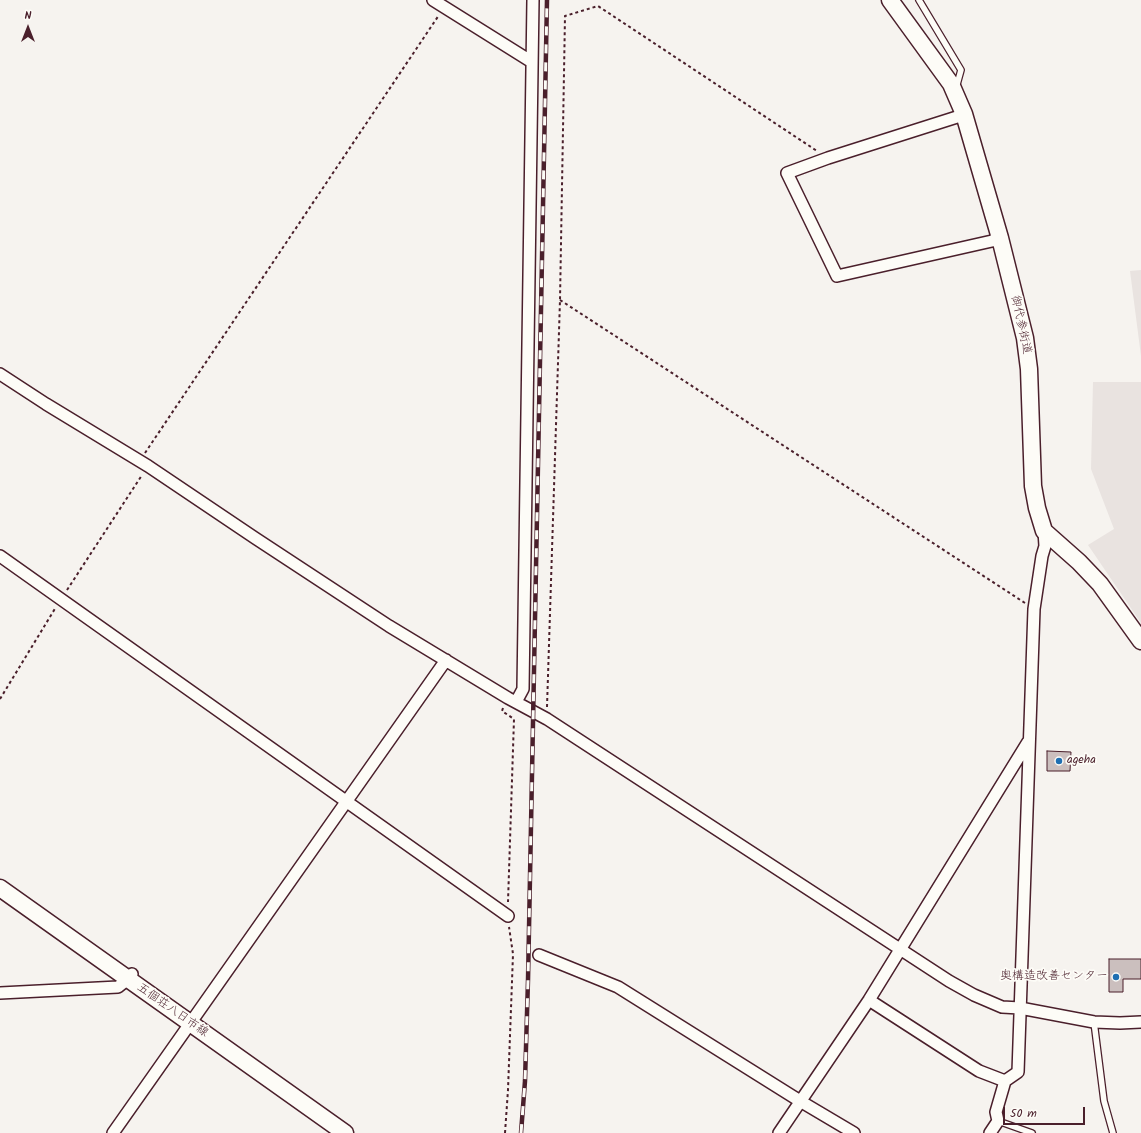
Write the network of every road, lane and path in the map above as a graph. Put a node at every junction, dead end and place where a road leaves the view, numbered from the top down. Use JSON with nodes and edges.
{"nodes":[{"id":1,"x":433,"y":0,"type":"edge"},
{"id":2,"x":533,"y":0,"type":"edge"},
{"id":3,"x":890,"y":0,"type":"edge"},
{"id":4,"x":919,"y":0,"type":"edge"},
{"id":5,"x":444,"y":7,"type":"junction"},
{"id":6,"x":532,"y":62,"type":"junction"},
{"id":7,"x":954,"y":92,"type":"junction"},
{"id":8,"x":964,"y":114,"type":"junction"},
{"id":9,"x":828,"y":158,"type":"junction"},
{"id":10,"x":1000,"y":238,"type":"junction"},
{"id":11,"x":560,"y":300,"type":"junction"},
{"id":12,"x":0,"y":374,"type":"edge"},
{"id":13,"x":144,"y":463,"type":"junction"},
{"id":14,"x":1044,"y":531,"type":"junction"},
{"id":15,"x":0,"y":556,"type":"edge"},
{"id":16,"x":61,"y":598,"type":"junction"},
{"id":17,"x":1034,"y":609,"type":"junction"},
{"id":18,"x":1141,"y":641,"type":"edge"},
{"id":19,"x":446,"y":660,"type":"junction"},
{"id":20,"x":0,"y":699,"type":"edge"},
{"id":21,"x":516,"y":702,"type":"junction"},
{"id":22,"x":547,"y":719,"type":"junction"},
{"id":23,"x":1029,"y":742,"type":"junction"},
{"id":24,"x":347,"y":802,"type":"junction"},
{"id":25,"x":0,"y":888,"type":"edge"},
{"id":26,"x":508,"y":916,"type":"dead end"},
{"id":27,"x":900,"y":950,"type":"junction"},
{"id":28,"x":539,"y":956,"type":"dead end"},
{"id":29,"x":130,"y":977,"type":"junction"},
{"id":30,"x":0,"y":993,"type":"edge"},
{"id":31,"x":869,"y":1000,"type":"junction"},
{"id":32,"x":1020,"y":1008,"type":"junction"},
{"id":33,"x":1094,"y":1022,"type":"junction"},
{"id":34,"x":1141,"y":1022,"type":"edge"},
{"id":35,"x":191,"y":1023,"type":"junction"},
{"id":36,"x":1004,"y":1081,"type":"junction"},
{"id":37,"x":800,"y":1101,"type":"junction"},
{"id":38,"x":998,"y":1121,"type":"junction"},
{"id":39,"x":112,"y":1133,"type":"edge"},
{"id":40,"x":345,"y":1133,"type":"edge"},
{"id":41,"x":779,"y":1133,"type":"edge"},
{"id":42,"x":854,"y":1133,"type":"edge"},
{"id":43,"x":990,"y":1133,"type":"edge"},
{"id":44,"x":1032,"y":1133,"type":"edge"},
{"id":45,"x":1113,"y":1133,"type":"edge"}],
"edges":[{"from":1,"to":5,"type":"street"},
{"from":2,"to":6,"type":"street"},
{"from":3,"to":7,"type":"street","name":"御代参街道"},
{"from":4,"to":7,"type":"lane"},
{"from":5,"to":6,"type":"street"},
{"from":5,"to":13,"type":"path"},
{"from":6,"to":21,"type":"street"},
{"from":7,"to":8,"type":"street","name":"御代参街道"},
{"from":8,"to":9,"type":"street"},
{"from":8,"to":10,"type":"street","name":"御代参街道"},
{"from":9,"to":10,"type":"street"},
{"from":9,"to":11,"type":"path"},
{"from":10,"to":14,"type":"street","name":"御代参街道"},
{"from":11,"to":17,"type":"path"},
{"from":11,"to":22,"type":"path"},
{"from":12,"to":13,"type":"street"},
{"from":13,"to":16,"type":"path"},
{"from":13,"to":19,"type":"street"},
{"from":14,"to":17,"type":"street"},
{"from":14,"to":18,"type":"street","name":"御代参街道"},
{"from":15,"to":16,"type":"street"},
{"from":16,"to":20,"type":"path"},
{"from":16,"to":24,"type":"street"},
{"from":17,"to":23,"type":"street"},
{"from":19,"to":21,"type":"street"},
{"from":19,"to":24,"type":"street"},
{"from":21,"to":22,"type":"street"},
{"from":22,"to":27,"type":"street"},
{"from":23,"to":27,"type":"street"},
{"from":23,"to":32,"type":"street"},
{"from":24,"to":26,"type":"street"},
{"from":24,"to":35,"type":"street"},
{"from":25,"to":29,"type":"street","name":"五個荘八日市線"},
{"from":27,"to":31,"type":"street"},
{"from":27,"to":32,"type":"street"},
{"from":28,"to":37,"type":"street"},
{"from":29,"to":30,"type":"street"},
{"from":29,"to":35,"type":"street","name":"五個荘八日市線"},
{"from":31,"to":36,"type":"street"},
{"from":31,"to":37,"type":"street"},
{"from":32,"to":33,"type":"street"},
{"from":32,"to":36,"type":"street"},
{"from":33,"to":34,"type":"street"},
{"from":33,"to":45,"type":"lane"},
{"from":35,"to":39,"type":"street"},
{"from":35,"to":40,"type":"street","name":"五個荘八日市線"},
{"from":36,"to":38,"type":"street"},
{"from":37,"to":41,"type":"street"},
{"from":37,"to":42,"type":"street"},
{"from":38,"to":43,"type":"street"},
{"from":38,"to":44,"type":"lane"}]}
